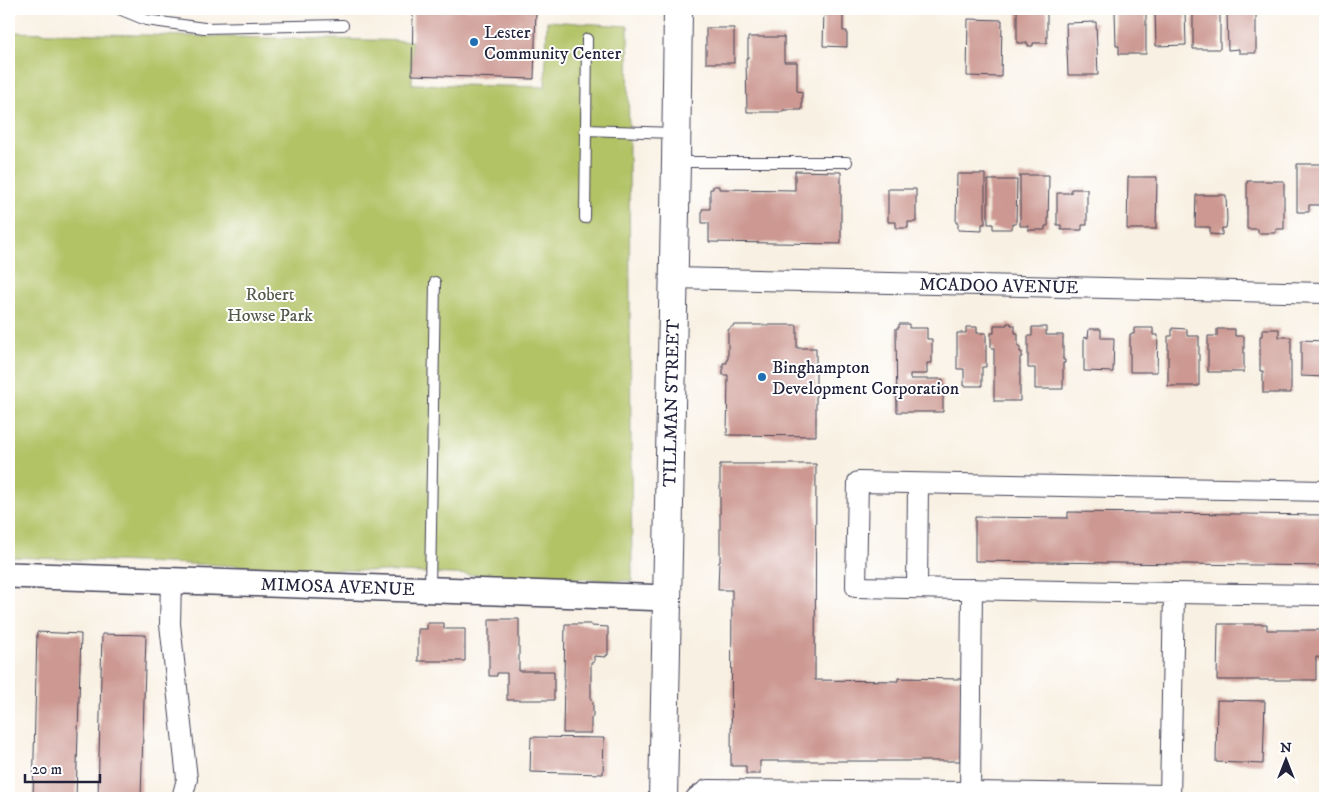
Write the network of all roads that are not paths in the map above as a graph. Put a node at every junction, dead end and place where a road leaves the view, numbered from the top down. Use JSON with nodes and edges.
{"nodes":[{"id":1,"x":119,"y":9,"type":"edge"},
{"id":2,"x":678,"y":9,"type":"edge"},
{"id":3,"x":344,"y":26,"type":"dead end"},
{"id":4,"x":587,"y":39,"type":"dead end"},
{"id":5,"x":586,"y":130,"type":"junction"},
{"id":6,"x":677,"y":133,"type":"junction"},
{"id":7,"x":676,"y":162,"type":"junction"},
{"id":8,"x":847,"y":162,"type":"dead end"},
{"id":9,"x":585,"y":218,"type":"dead end"},
{"id":10,"x":673,"y":278,"type":"junction"},
{"id":11,"x":435,"y":282,"type":"dead end"},
{"id":12,"x":1325,"y":293,"type":"edge"},
{"id":13,"x":918,"y":484,"type":"junction"},
{"id":14,"x":1325,"y":491,"type":"edge"},
{"id":15,"x":9,"y":575,"type":"edge"},
{"id":16,"x":171,"y":580,"type":"junction"},
{"id":17,"x":917,"y":588,"type":"junction"},
{"id":18,"x":430,"y":589,"type":"junction"},
{"id":19,"x":972,"y":589,"type":"junction"},
{"id":20,"x":1174,"y":593,"type":"junction"},
{"id":21,"x":1325,"y":595,"type":"edge"},
{"id":22,"x":668,"y":598,"type":"junction"},
{"id":23,"x":889,"y":795,"type":"edge"},
{"id":24,"x":970,"y":795,"type":"edge"},
{"id":25,"x":1170,"y":797,"type":"edge"},
{"id":26,"x":182,"y":798,"type":"edge"},
{"id":27,"x":663,"y":798,"type":"edge"},
{"id":28,"x":696,"y":798,"type":"edge"}],
"edges":[{"from":1,"to":3,"type":"lane"},
{"from":2,"to":6,"type":"main road","name":"TILLMAN STREET"},
{"from":4,"to":5,"type":"lane"},
{"from":5,"to":6,"type":"lane"},
{"from":5,"to":9,"type":"lane"},
{"from":6,"to":7,"type":"main road","name":"TILLMAN STREET"},
{"from":7,"to":8,"type":"lane"},
{"from":7,"to":10,"type":"main road","name":"TILLMAN STREET"},
{"from":10,"to":12,"type":"street","name":"MCADOO AVENUE"},
{"from":10,"to":22,"type":"main road","name":"TILLMAN STREET"},
{"from":11,"to":18,"type":"lane"},
{"from":13,"to":14,"type":"street"},
{"from":13,"to":17,"type":"street"},
{"from":13,"to":17,"type":"street"},
{"from":15,"to":16,"type":"street","name":"MIMOSA AVENUE"},
{"from":16,"to":18,"type":"street","name":"MIMOSA AVENUE"},
{"from":16,"to":26,"type":"street"},
{"from":17,"to":19,"type":"street"},
{"from":18,"to":22,"type":"street","name":"MIMOSA AVENUE"},
{"from":19,"to":20,"type":"street"},
{"from":19,"to":24,"type":"street"},
{"from":20,"to":21,"type":"street"},
{"from":20,"to":25,"type":"street"},
{"from":22,"to":27,"type":"main road","name":"TILLMAN STREET"},
{"from":23,"to":24,"type":"street"},
{"from":23,"to":28,"type":"street"},
{"from":24,"to":25,"type":"street"}]}
